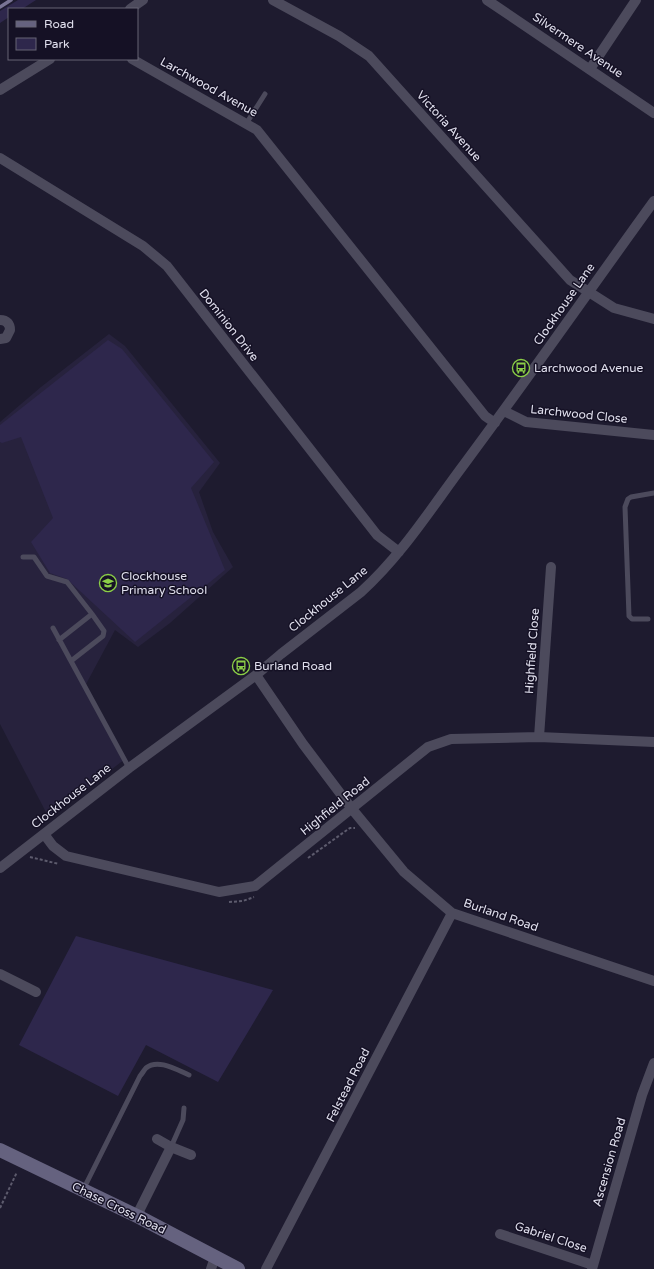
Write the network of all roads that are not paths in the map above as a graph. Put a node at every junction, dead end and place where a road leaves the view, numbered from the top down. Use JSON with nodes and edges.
{"nodes":[{"id":1,"x":143,"y":0,"type":"edge"},
{"id":2,"x":273,"y":0,"type":"edge"},
{"id":3,"x":487,"y":0,"type":"edge"},
{"id":4,"x":636,"y":0,"type":"edge"},
{"id":5,"x":131,"y":8,"type":"edge"},
{"id":6,"x":48,"y":60,"type":"edge"},
{"id":7,"x":134,"y":60,"type":"edge"},
{"id":8,"x":590,"y":68,"type":"junction"},
{"id":9,"x":0,"y":90,"type":"edge"},
{"id":10,"x":265,"y":94,"type":"dead end"},
{"id":11,"x":654,"y":113,"type":"edge"},
{"id":12,"x":246,"y":124,"type":"junction"},
{"id":13,"x":0,"y":158,"type":"edge"},
{"id":14,"x":654,"y":201,"type":"edge"},
{"id":15,"x":588,"y":292,"type":"junction"},
{"id":16,"x":654,"y":319,"type":"edge"},
{"id":17,"x":0,"y":320,"type":"edge"},
{"id":18,"x":0,"y":339,"type":"edge"},
{"id":19,"x":504,"y":411,"type":"junction"},
{"id":20,"x":495,"y":423,"type":"junction"},
{"id":21,"x":654,"y":435,"type":"edge"},
{"id":22,"x":654,"y":493,"type":"edge"},
{"id":23,"x":399,"y":552,"type":"junction"},
{"id":24,"x":23,"y":557,"type":"dead end"},
{"id":25,"x":551,"y":567,"type":"dead end"},
{"id":26,"x":92,"y":614,"type":"junction"},
{"id":27,"x":648,"y":619,"type":"dead end"},
{"id":28,"x":53,"y":628,"type":"dead end"},
{"id":29,"x":59,"y":640,"type":"junction"},
{"id":30,"x":71,"y":661,"type":"junction"},
{"id":31,"x":256,"y":675,"type":"junction"},
{"id":32,"x":539,"y":737,"type":"junction"},
{"id":33,"x":654,"y":742,"type":"edge"},
{"id":34,"x":128,"y":768,"type":"junction"},
{"id":35,"x":352,"y":809,"type":"junction"},
{"id":36,"x":44,"y":834,"type":"junction"},
{"id":37,"x":1,"y":863,"type":"edge"},
{"id":38,"x":452,"y":912,"type":"junction"},
{"id":39,"x":0,"y":974,"type":"edge"},
{"id":40,"x":654,"y":981,"type":"edge"},
{"id":41,"x":36,"y":992,"type":"dead end"},
{"id":42,"x":654,"y":1063,"type":"edge"},
{"id":43,"x":189,"y":1074,"type":"dead end"},
{"id":44,"x":184,"y":1108,"type":"dead end"},
{"id":45,"x":157,"y":1139,"type":"dead end"},
{"id":46,"x":171,"y":1147,"type":"junction"},
{"id":47,"x":0,"y":1150,"type":"edge"},
{"id":48,"x":191,"y":1155,"type":"dead end"},
{"id":49,"x":83,"y":1190,"type":"junction"},
{"id":50,"x":139,"y":1217,"type":"junction"},
{"id":51,"x":500,"y":1234,"type":"dead end"},
{"id":52,"x":213,"y":1263,"type":"edge"},
{"id":53,"x":593,"y":1267,"type":"edge"},
{"id":54,"x":238,"y":1269,"type":"edge"},
{"id":55,"x":266,"y":1269,"type":"edge"}],
"edges":[{"from":1,"to":5,"type":"street"},
{"from":2,"to":15,"type":"street","name":"Victoria Avenue"},
{"from":3,"to":8,"type":"street","name":"Silvermere Avenue"},
{"from":4,"to":8,"type":"street"},
{"from":6,"to":9,"type":"street"},
{"from":7,"to":12,"type":"street","name":"Larchwood Avenue"},
{"from":8,"to":11,"type":"street","name":"Silvermere Avenue"},
{"from":10,"to":12,"type":"lane"},
{"from":12,"to":20,"type":"street","name":"Larchwood Avenue"},
{"from":13,"to":23,"type":"street","name":"Dominion Drive"},
{"from":14,"to":15,"type":"street","name":"Clockhouse Lane"},
{"from":15,"to":16,"type":"street","name":"Victoria Avenue"},
{"from":15,"to":19,"type":"street","name":"Clockhouse Lane"},
{"from":17,"to":18,"type":"street"},
{"from":19,"to":20,"type":"street","name":"Clockhouse Lane"},
{"from":19,"to":21,"type":"street","name":"Larchwood Close"},
{"from":20,"to":23,"type":"street","name":"Clockhouse Lane"},
{"from":22,"to":27,"type":"lane"},
{"from":23,"to":31,"type":"street","name":"Clockhouse Lane"},
{"from":24,"to":26,"type":"lane"},
{"from":25,"to":32,"type":"street","name":"Highfield Close"},
{"from":26,"to":29,"type":"lane"},
{"from":26,"to":30,"type":"lane"},
{"from":28,"to":29,"type":"lane"},
{"from":29,"to":30,"type":"lane"},
{"from":30,"to":34,"type":"lane"},
{"from":31,"to":34,"type":"street","name":"Clockhouse Lane"},
{"from":31,"to":35,"type":"street","name":"Burland Road"},
{"from":32,"to":33,"type":"street","name":"Highfield Road"},
{"from":32,"to":35,"type":"street","name":"Highfield Road"},
{"from":34,"to":36,"type":"street","name":"Clockhouse Lane"},
{"from":35,"to":36,"type":"street","name":"Highfield Road"},
{"from":35,"to":38,"type":"street","name":"Burland Road"},
{"from":36,"to":37,"type":"street","name":"Clockhouse Lane"},
{"from":38,"to":40,"type":"street","name":"Burland Road"},
{"from":38,"to":55,"type":"street","name":"Felstead Road"},
{"from":39,"to":41,"type":"street"},
{"from":42,"to":53,"type":"street","name":"Ascension Road"},
{"from":43,"to":49,"type":"lane"},
{"from":44,"to":46,"type":"lane"},
{"from":45,"to":46,"type":"street"},
{"from":46,"to":48,"type":"street"},
{"from":46,"to":50,"type":"street"},
{"from":47,"to":49,"type":"main road","name":"Chase Cross Road"},
{"from":49,"to":50,"type":"main road","name":"Chase Cross Road"},
{"from":50,"to":52,"type":"main road","name":"Chase Cross Road"},
{"from":51,"to":53,"type":"street","name":"Gabriel Close"},
{"from":52,"to":54,"type":"main road","name":"Chase Cross Road"}]}
